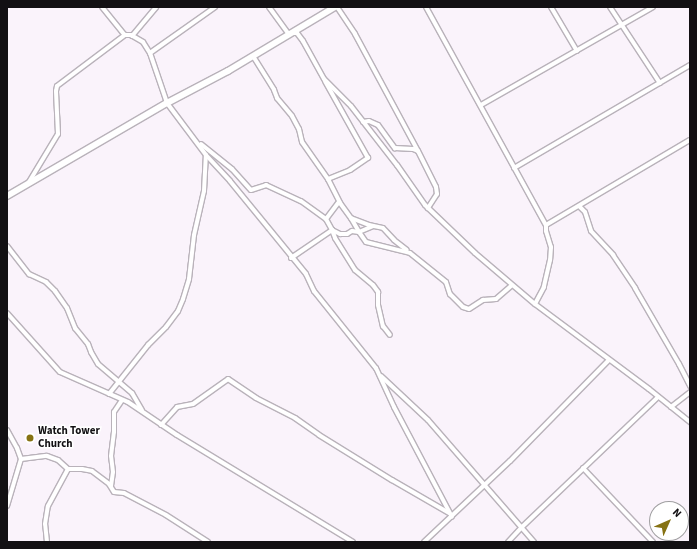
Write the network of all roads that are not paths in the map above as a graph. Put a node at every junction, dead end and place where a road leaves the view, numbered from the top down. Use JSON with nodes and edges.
{"nodes":[{"id":1,"x":102,"y":7,"type":"edge"},
{"id":2,"x":156,"y":7,"type":"edge"},
{"id":3,"x":215,"y":7,"type":"edge"},
{"id":4,"x":269,"y":7,"type":"edge"},
{"id":5,"x":336,"y":7,"type":"edge"},
{"id":6,"x":426,"y":7,"type":"edge"},
{"id":7,"x":551,"y":7,"type":"edge"},
{"id":8,"x":610,"y":7,"type":"edge"},
{"id":9,"x":653,"y":7,"type":"edge"},
{"id":10,"x":621,"y":26,"type":"junction"},
{"id":11,"x":288,"y":33,"type":"junction"},
{"id":12,"x":125,"y":36,"type":"junction"},
{"id":13,"x":132,"y":36,"type":"junction"},
{"id":14,"x":577,"y":51,"type":"junction"},
{"id":15,"x":150,"y":53,"type":"junction"},
{"id":16,"x":253,"y":56,"type":"junction"},
{"id":17,"x":690,"y":65,"type":"edge"},
{"id":18,"x":324,"y":79,"type":"junction"},
{"id":19,"x":660,"y":83,"type":"junction"},
{"id":20,"x":167,"y":103,"type":"junction"},
{"id":21,"x":481,"y":105,"type":"junction"},
{"id":22,"x":363,"y":122,"type":"junction"},
{"id":23,"x":690,"y":140,"type":"edge"},
{"id":24,"x":197,"y":141,"type":"junction"},
{"id":25,"x":418,"y":151,"type":"junction"},
{"id":26,"x":206,"y":155,"type":"junction"},
{"id":27,"x":514,"y":168,"type":"junction"},
{"id":28,"x":328,"y":180,"type":"junction"},
{"id":29,"x":28,"y":184,"type":"junction"},
{"id":30,"x":7,"y":196,"type":"edge"},
{"id":31,"x":339,"y":202,"type":"junction"},
{"id":32,"x":579,"y":206,"type":"junction"},
{"id":33,"x":428,"y":208,"type":"junction"},
{"id":34,"x":351,"y":218,"type":"junction"},
{"id":35,"x":326,"y":219,"type":"junction"},
{"id":36,"x":546,"y":225,"type":"junction"},
{"id":37,"x":373,"y":226,"type":"junction"},
{"id":38,"x":332,"y":230,"type":"junction"},
{"id":39,"x":359,"y":232,"type":"junction"},
{"id":40,"x":7,"y":246,"type":"edge"},
{"id":41,"x":410,"y":253,"type":"junction"},
{"id":42,"x":291,"y":258,"type":"junction"},
{"id":43,"x":512,"y":285,"type":"junction"},
{"id":44,"x":535,"y":304,"type":"junction"},
{"id":45,"x":7,"y":313,"type":"edge"},
{"id":46,"x":390,"y":335,"type":"dead end"},
{"id":47,"x":609,"y":360,"type":"junction"},
{"id":48,"x":381,"y":376,"type":"junction"},
{"id":49,"x":118,"y":380,"type":"junction"},
{"id":50,"x":690,"y":386,"type":"edge"},
{"id":51,"x":690,"y":392,"type":"edge"},
{"id":52,"x":109,"y":394,"type":"junction"},
{"id":53,"x":658,"y":397,"type":"junction"},
{"id":54,"x":122,"y":400,"type":"junction"},
{"id":55,"x":672,"y":407,"type":"junction"},
{"id":56,"x":143,"y":412,"type":"junction"},
{"id":57,"x":690,"y":422,"type":"edge"},
{"id":58,"x":161,"y":425,"type":"junction"},
{"id":59,"x":7,"y":430,"type":"edge"},
{"id":60,"x":20,"y":459,"type":"junction"},
{"id":61,"x":583,"y":468,"type":"junction"},
{"id":62,"x":68,"y":469,"type":"junction"},
{"id":63,"x":111,"y":486,"type":"junction"},
{"id":64,"x":484,"y":486,"type":"junction"},
{"id":65,"x":7,"y":506,"type":"edge"},
{"id":66,"x":448,"y":513,"type":"junction"},
{"id":67,"x":452,"y":517,"type":"junction"},
{"id":68,"x":522,"y":527,"type":"junction"},
{"id":69,"x":47,"y":542,"type":"edge"},
{"id":70,"x":208,"y":542,"type":"edge"},
{"id":71,"x":353,"y":542,"type":"edge"},
{"id":72,"x":424,"y":542,"type":"edge"},
{"id":73,"x":508,"y":542,"type":"edge"},
{"id":74,"x":534,"y":542,"type":"edge"},
{"id":75,"x":652,"y":542,"type":"edge"}],
"edges":[{"from":1,"to":12,"type":"street"},
{"from":2,"to":13,"type":"street"},
{"from":3,"to":15,"type":"street"},
{"from":4,"to":11,"type":"street"},
{"from":5,"to":11,"type":"street"},
{"from":5,"to":25,"type":"street"},
{"from":6,"to":21,"type":"street"},
{"from":7,"to":14,"type":"street"},
{"from":8,"to":10,"type":"street"},
{"from":9,"to":10,"type":"street"},
{"from":10,"to":14,"type":"street"},
{"from":10,"to":19,"type":"street"},
{"from":11,"to":16,"type":"street"},
{"from":11,"to":18,"type":"street"},
{"from":12,"to":13,"type":"street"},
{"from":12,"to":29,"type":"street"},
{"from":13,"to":15,"type":"street"},
{"from":14,"to":21,"type":"street"},
{"from":15,"to":20,"type":"street"},
{"from":16,"to":20,"type":"street"},
{"from":16,"to":28,"type":"street"},
{"from":17,"to":19,"type":"street"},
{"from":18,"to":22,"type":"street"},
{"from":18,"to":28,"type":"street"},
{"from":19,"to":27,"type":"street"},
{"from":20,"to":24,"type":"street"},
{"from":20,"to":29,"type":"street"},
{"from":21,"to":27,"type":"street"},
{"from":22,"to":25,"type":"street"},
{"from":22,"to":33,"type":"street"},
{"from":23,"to":32,"type":"street"},
{"from":24,"to":26,"type":"street"},
{"from":24,"to":35,"type":"street"},
{"from":25,"to":33,"type":"street"},
{"from":26,"to":42,"type":"street"},
{"from":26,"to":49,"type":"street"},
{"from":27,"to":36,"type":"street"},
{"from":28,"to":31,"type":"street"},
{"from":29,"to":30,"type":"street"},
{"from":31,"to":34,"type":"street"},
{"from":31,"to":35,"type":"street"},
{"from":32,"to":36,"type":"street"},
{"from":32,"to":50,"type":"street"},
{"from":33,"to":43,"type":"street"},
{"from":34,"to":37,"type":"street"},
{"from":34,"to":39,"type":"street"},
{"from":35,"to":38,"type":"street"},
{"from":36,"to":44,"type":"street"},
{"from":37,"to":39,"type":"street"},
{"from":37,"to":41,"type":"street"},
{"from":38,"to":39,"type":"street"},
{"from":38,"to":42,"type":"street"},
{"from":38,"to":46,"type":"street"},
{"from":39,"to":41,"type":"street"},
{"from":40,"to":49,"type":"street"},
{"from":41,"to":43,"type":"street"},
{"from":42,"to":48,"type":"street"},
{"from":43,"to":44,"type":"street"},
{"from":44,"to":47,"type":"street"},
{"from":45,"to":52,"type":"street"},
{"from":47,"to":53,"type":"street"},
{"from":47,"to":64,"type":"street"},
{"from":48,"to":64,"type":"street"},
{"from":48,"to":66,"type":"street"},
{"from":49,"to":52,"type":"street"},
{"from":49,"to":56,"type":"street"},
{"from":51,"to":55,"type":"street"},
{"from":52,"to":54,"type":"street"},
{"from":53,"to":55,"type":"street"},
{"from":53,"to":61,"type":"street"},
{"from":54,"to":56,"type":"street"},
{"from":54,"to":63,"type":"street"},
{"from":55,"to":57,"type":"street"},
{"from":56,"to":58,"type":"street"},
{"from":58,"to":66,"type":"street"},
{"from":58,"to":71,"type":"street"},
{"from":59,"to":60,"type":"street"},
{"from":60,"to":62,"type":"street"},
{"from":60,"to":65,"type":"street"},
{"from":61,"to":68,"type":"street"},
{"from":61,"to":75,"type":"street"},
{"from":62,"to":63,"type":"street"},
{"from":62,"to":69,"type":"street"},
{"from":63,"to":70,"type":"street"},
{"from":64,"to":67,"type":"street"},
{"from":64,"to":68,"type":"street"},
{"from":66,"to":67,"type":"street"},
{"from":67,"to":72,"type":"street"},
{"from":68,"to":73,"type":"street"},
{"from":68,"to":74,"type":"street"}]}
